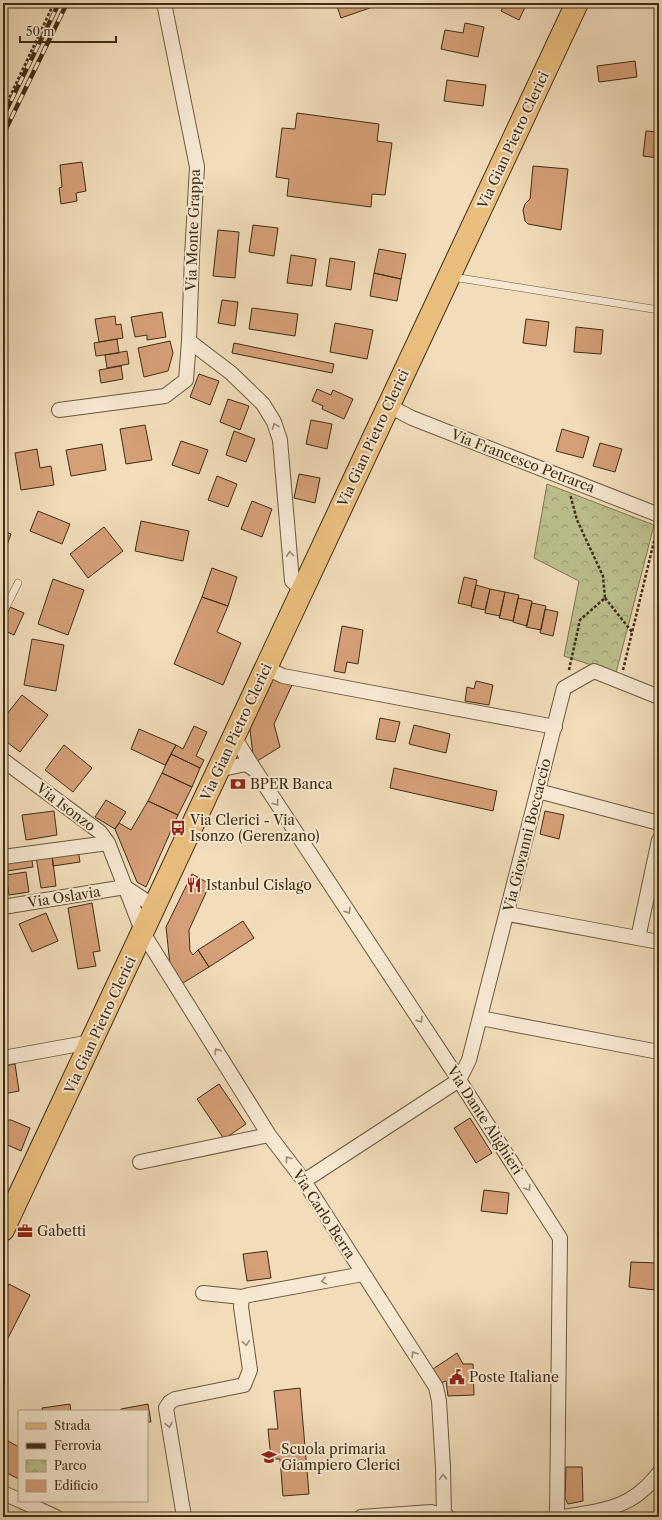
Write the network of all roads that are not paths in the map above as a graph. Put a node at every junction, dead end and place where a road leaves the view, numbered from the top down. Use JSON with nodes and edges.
{"nodes":[{"id":1,"x":164,"y":3,"type":"edge"},
{"id":2,"x":577,"y":3,"type":"edge"},
{"id":3,"x":448,"y":276,"type":"junction"},
{"id":4,"x":659,"y":310,"type":"edge"},
{"id":5,"x":189,"y":341,"type":"junction"},
{"id":6,"x":389,"y":406,"type":"junction"},
{"id":7,"x":59,"y":410,"type":"dead end"},
{"id":8,"x":659,"y":515,"type":"edge"},
{"id":9,"x":18,"y":584,"type":"dead end"},
{"id":10,"x":302,"y":589,"type":"junction"},
{"id":11,"x":3,"y":613,"type":"edge"},
{"id":12,"x":266,"y":668,"type":"junction"},
{"id":13,"x":659,"y":697,"type":"edge"},
{"id":14,"x":555,"y":726,"type":"junction"},
{"id":15,"x":234,"y":737,"type":"junction"},
{"id":16,"x":3,"y":760,"type":"edge"},
{"id":17,"x":218,"y":770,"type":"junction"},
{"id":18,"x":255,"y":770,"type":"junction"},
{"id":19,"x":538,"y":791,"type":"junction"},
{"id":20,"x":659,"y":823,"type":"edge"},
{"id":21,"x":659,"y":840,"type":"edge"},
{"id":22,"x":108,"y":843,"type":"junction"},
{"id":23,"x":3,"y":857,"type":"edge"},
{"id":24,"x":125,"y":887,"type":"junction"},
{"id":25,"x":3,"y":907,"type":"edge"},
{"id":26,"x":155,"y":907,"type":"junction"},
{"id":27,"x":508,"y":914,"type":"junction"},
{"id":28,"x":143,"y":933,"type":"junction"},
{"id":29,"x":638,"y":938,"type":"junction"},
{"id":30,"x":659,"y":942,"type":"edge"},
{"id":31,"x":480,"y":1018,"type":"junction"},
{"id":32,"x":91,"y":1042,"type":"junction"},
{"id":33,"x":659,"y":1052,"type":"edge"},
{"id":34,"x":3,"y":1058,"type":"edge"},
{"id":35,"x":459,"y":1080,"type":"junction"},
{"id":36,"x":270,"y":1135,"type":"junction"},
{"id":37,"x":140,"y":1162,"type":"dead end"},
{"id":38,"x":304,"y":1181,"type":"junction"},
{"id":39,"x":3,"y":1230,"type":"edge"},
{"id":40,"x":363,"y":1274,"type":"junction"},
{"id":41,"x":203,"y":1294,"type":"dead end"},
{"id":42,"x":242,"y":1297,"type":"junction"},
{"id":43,"x":659,"y":1473,"type":"edge"},
{"id":44,"x":3,"y":1493,"type":"edge"},
{"id":45,"x":18,"y":1500,"type":"edge"},
{"id":46,"x":22,"y":1502,"type":"edge"},
{"id":47,"x":56,"y":1517,"type":"edge"},
{"id":48,"x":184,"y":1517,"type":"edge"},
{"id":49,"x":361,"y":1517,"type":"edge"},
{"id":50,"x":445,"y":1517,"type":"edge"},
{"id":51,"x":557,"y":1517,"type":"edge"},
{"id":52,"x":563,"y":1517,"type":"edge"}],
"edges":[{"from":1,"to":5,"type":"street","name":"Via Monte Grappa"},
{"from":2,"to":3,"type":"main road","name":"Via Gian Pietro Clerici"},
{"from":3,"to":4,"type":"lane"},
{"from":3,"to":6,"type":"main road","name":"Via Gian Pietro Clerici"},
{"from":5,"to":7,"type":"street","name":"Via Monte Grappa"},
{"from":10,"to":5,"type":"street","one_way":true},
{"from":6,"to":8,"type":"street","name":"Via Francesco Petrarca"},
{"from":6,"to":10,"type":"main road","name":"Via Gian Pietro Clerici"},
{"from":9,"to":11,"type":"lane"},
{"from":10,"to":12,"type":"main road","name":"Via Gian Pietro Clerici"},
{"from":12,"to":14,"type":"street"},
{"from":12,"to":15,"type":"main road","name":"Via Gian Pietro Clerici"},
{"from":13,"to":14,"type":"street","name":"Via Giovanni Boccaccio"},
{"from":14,"to":19,"type":"street","name":"Via Giovanni Boccaccio"},
{"from":15,"to":17,"type":"main road","name":"Via Gian Pietro Clerici"},
{"from":15,"to":18,"type":"street","name":"Via Dante Alighieri"},
{"from":16,"to":22,"type":"street","name":"Via Isonzo"},
{"from":17,"to":18,"type":"street"},
{"from":17,"to":26,"type":"main road","name":"Via Gian Pietro Clerici"},
{"from":18,"to":35,"type":"street","name":"Via Dante Alighieri","one_way":true},
{"from":19,"to":20,"type":"street"},
{"from":19,"to":27,"type":"street","name":"Via Giovanni Boccaccio"},
{"from":21,"to":29,"type":"street"},
{"from":22,"to":23,"type":"street"},
{"from":22,"to":24,"type":"street","name":"Via Isonzo"},
{"from":24,"to":25,"type":"street","name":"Via Oslavia"},
{"from":24,"to":26,"type":"street"},
{"from":24,"to":28,"type":"street","name":"Via Isonzo"},
{"from":26,"to":28,"type":"main road","name":"Via Gian Pietro Clerici"},
{"from":27,"to":29,"type":"street"},
{"from":27,"to":31,"type":"street","name":"Via Giovanni Boccaccio"},
{"from":28,"to":32,"type":"main road","name":"Via Gian Pietro Clerici"},
{"from":36,"to":28,"type":"street","name":"Via Carlo Berra","one_way":true},
{"from":29,"to":30,"type":"street"},
{"from":31,"to":33,"type":"street"},
{"from":31,"to":35,"type":"street","name":"Via Giovanni Boccaccio"},
{"from":32,"to":34,"type":"street"},
{"from":32,"to":39,"type":"main road","name":"Via Gian Pietro Clerici"},
{"from":35,"to":38,"type":"street"},
{"from":35,"to":51,"type":"street","name":"Via Dante Alighieri","one_way":true},
{"from":36,"to":37,"type":"street"},
{"from":38,"to":36,"type":"street","name":"Via Carlo Berra","one_way":true},
{"from":38,"to":40,"type":"street","name":"Via Carlo Berra"},
{"from":40,"to":42,"type":"street","one_way":true},
{"from":50,"to":40,"type":"street","name":"Via Carlo Berra","one_way":true},
{"from":41,"to":42,"type":"street"},
{"from":42,"to":48,"type":"street","one_way":true},
{"from":43,"to":52,"type":"street"},
{"from":44,"to":45,"type":"street"},
{"from":46,"to":47,"type":"street"},
{"from":49,"to":50,"type":"street"}]}
